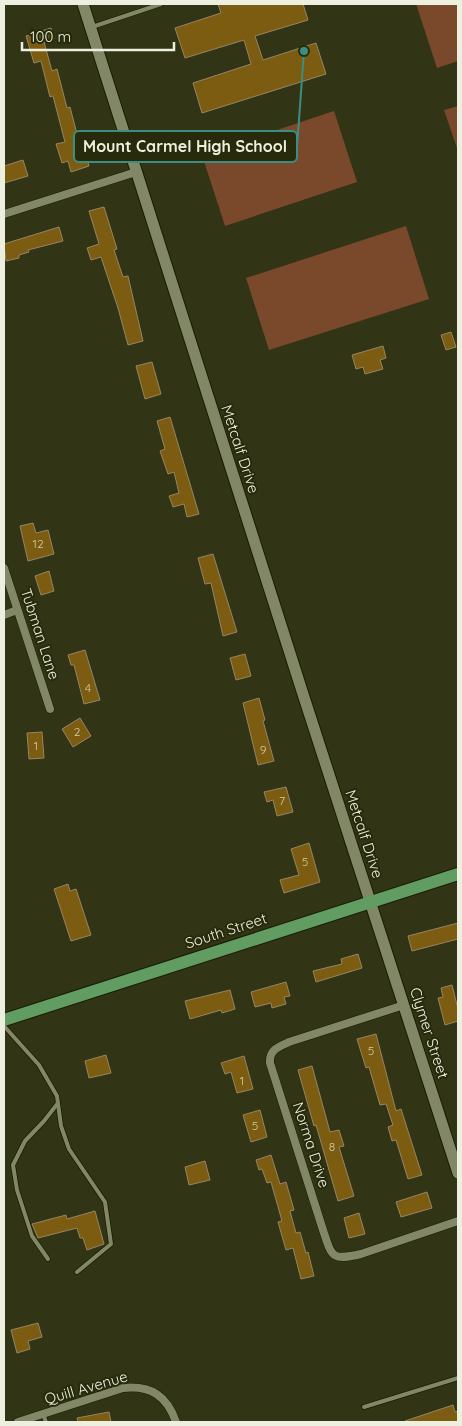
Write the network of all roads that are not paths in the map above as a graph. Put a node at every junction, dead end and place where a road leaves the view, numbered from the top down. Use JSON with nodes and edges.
{"nodes":[{"id":1,"x":83,"y":4,"type":"edge"},
{"id":2,"x":160,"y":4,"type":"edge"},
{"id":3,"x":91,"y":27,"type":"junction"},
{"id":4,"x":136,"y":172,"type":"junction"},
{"id":5,"x":4,"y":214,"type":"edge"},
{"id":6,"x":4,"y":568,"type":"edge"},
{"id":7,"x":17,"y":610,"type":"junction"},
{"id":8,"x":4,"y":615,"type":"edge"},
{"id":9,"x":50,"y":709,"type":"dead end"},
{"id":10,"x":458,"y":874,"type":"edge"},
{"id":11,"x":371,"y":902,"type":"junction"},
{"id":12,"x":404,"y":1005,"type":"junction"},
{"id":13,"x":4,"y":1020,"type":"edge"},
{"id":14,"x":4,"y":1026,"type":"edge"},
{"id":15,"x":58,"y":1103,"type":"junction"},
{"id":16,"x":458,"y":1173,"type":"edge"},
{"id":17,"x":458,"y":1221,"type":"edge"},
{"id":18,"x":48,"y":1259,"type":"dead end"},
{"id":19,"x":77,"y":1272,"type":"dead end"},
{"id":20,"x":458,"y":1378,"type":"edge"},
{"id":21,"x":364,"y":1407,"type":"dead end"},
{"id":22,"x":44,"y":1418,"type":"edge"},
{"id":23,"x":18,"y":1422,"type":"edge"},
{"id":24,"x":176,"y":1422,"type":"edge"}],
"edges":[{"from":1,"to":3,"type":"street","name":"Metcalf Drive"},
{"from":2,"to":3,"type":"lane"},
{"from":3,"to":4,"type":"street","name":"Metcalf Drive"},
{"from":4,"to":5,"type":"street"},
{"from":4,"to":11,"type":"street","name":"Metcalf Drive"},
{"from":6,"to":7,"type":"street","name":"Tubman Lane"},
{"from":7,"to":8,"type":"street"},
{"from":7,"to":9,"type":"street","name":"Tubman Lane"},
{"from":10,"to":11,"type":"main road","name":"South Street"},
{"from":11,"to":12,"type":"street","name":"Clymer Street"},
{"from":11,"to":13,"type":"main road","name":"South Street"},
{"from":12,"to":16,"type":"street","name":"Clymer Street"},
{"from":12,"to":17,"type":"street","name":"Norma Drive"},
{"from":14,"to":15,"type":"lane"},
{"from":15,"to":18,"type":"lane"},
{"from":15,"to":19,"type":"lane"},
{"from":20,"to":21,"type":"lane"},
{"from":22,"to":23,"type":"street","name":"Quill Avenue"},
{"from":22,"to":24,"type":"street","name":"Quill Avenue"}]}
